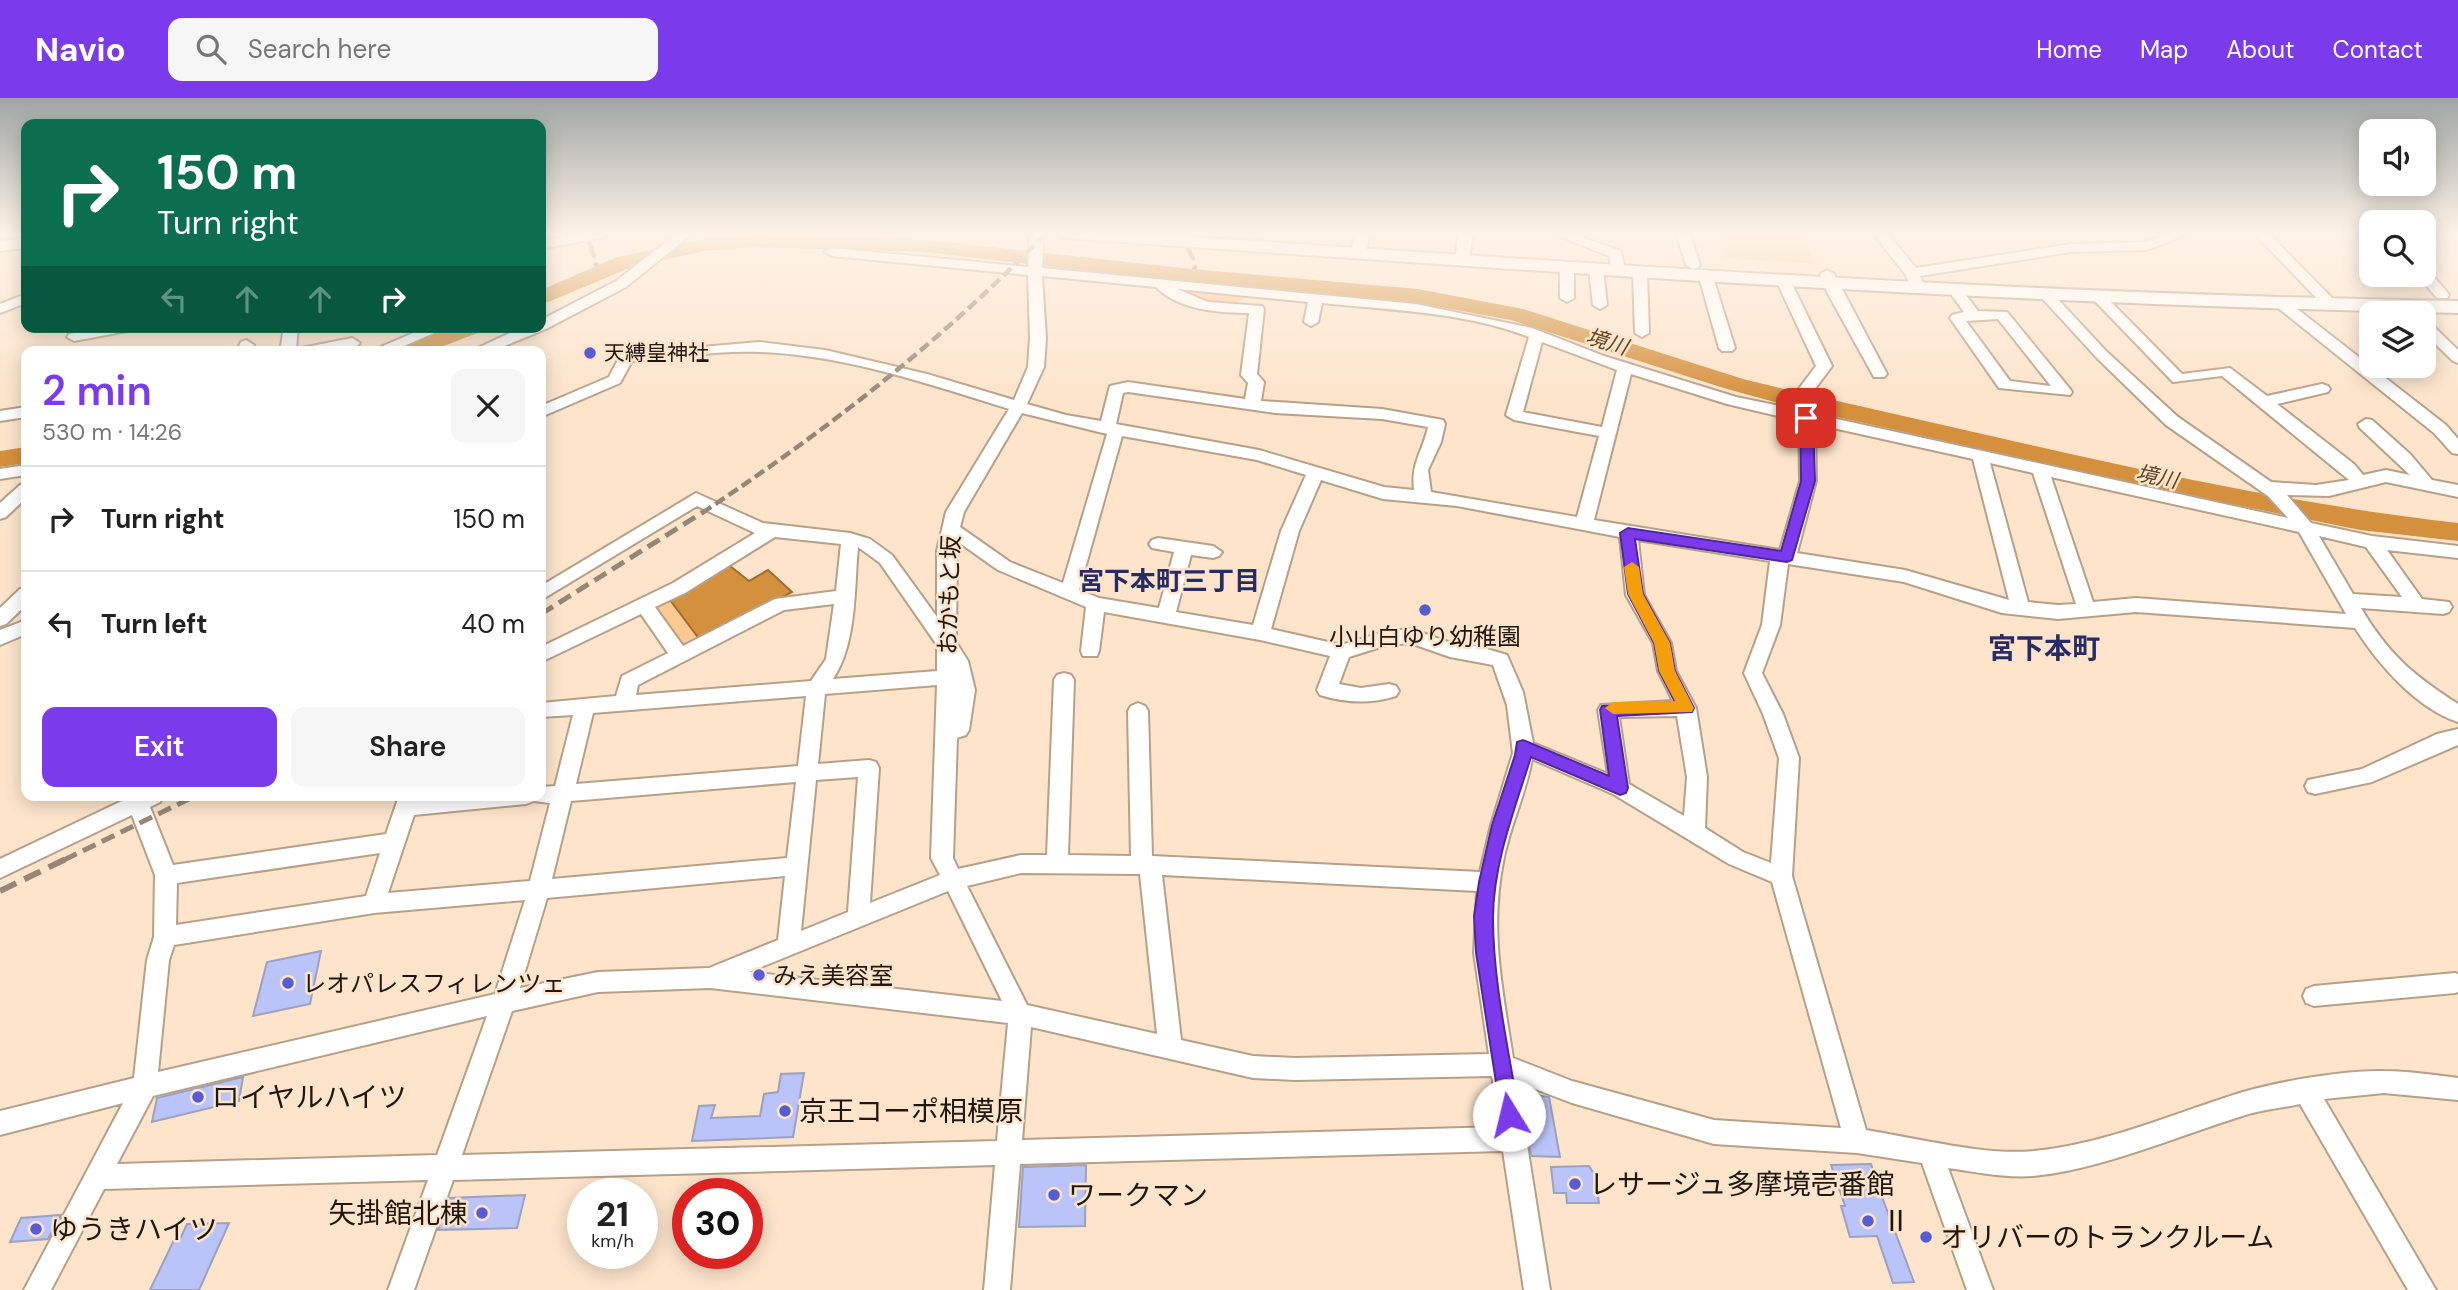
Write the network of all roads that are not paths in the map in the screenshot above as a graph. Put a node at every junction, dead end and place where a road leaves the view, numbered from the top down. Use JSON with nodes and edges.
{"nodes":[{"id":1,"x":611,"y":289,"type":"edge"},
{"id":2,"x":1036,"y":289,"type":"edge"},
{"id":3,"x":1168,"y":289,"type":"edge"},
{"id":4,"x":1219,"y":289,"type":"edge"},
{"id":5,"x":1567,"y":289,"type":"edge"},
{"id":6,"x":1599,"y":289,"type":"edge"},
{"id":7,"x":1641,"y":289,"type":"edge"},
{"id":8,"x":1706,"y":289,"type":"edge"},
{"id":9,"x":1787,"y":289,"type":"edge"},
{"id":10,"x":1834,"y":289,"type":"edge"},
{"id":11,"x":1942,"y":289,"type":"edge"},
{"id":12,"x":2080,"y":289,"type":"edge"},
{"id":13,"x":2315,"y":289,"type":"edge"},
{"id":14,"x":1261,"y":293,"type":"junction"},
{"id":15,"x":1957,"y":293,"type":"junction"},
{"id":16,"x":2450,"y":295,"type":"edge"},
{"id":17,"x":2048,"y":297,"type":"junction"},
{"id":18,"x":1567,"y":298,"type":"dead end"},
{"id":19,"x":1316,"y":299,"type":"junction"},
{"id":20,"x":2100,"y":299,"type":"junction"},
{"id":21,"x":21,"y":300,"type":"edge"},
{"id":22,"x":2326,"y":300,"type":"junction"},
{"id":23,"x":2282,"y":304,"type":"junction"},
{"id":24,"x":2359,"y":304,"type":"edge"},
{"id":25,"x":1600,"y":305,"type":"dead end"},
{"id":26,"x":2458,"y":307,"type":"edge"},
{"id":27,"x":2436,"y":308,"type":"edge"},
{"id":28,"x":0,"y":309,"type":"edge"},
{"id":29,"x":1235,"y":309,"type":"junction"},
{"id":30,"x":1974,"y":315,"type":"junction"},
{"id":31,"x":1311,"y":322,"type":"dead end"},
{"id":32,"x":546,"y":324,"type":"edge"},
{"id":33,"x":101,"y":333,"type":"edge"},
{"id":34,"x":425,"y":333,"type":"edge"},
{"id":35,"x":524,"y":333,"type":"edge"},
{"id":36,"x":1642,"y":333,"type":"dead end"},
{"id":37,"x":1537,"y":335,"type":"junction"},
{"id":38,"x":2436,"y":337,"type":"edge"},
{"id":39,"x":74,"y":339,"type":"edge"},
{"id":40,"x":352,"y":343,"type":"dead end"},
{"id":41,"x":335,"y":346,"type":"edge"},
{"id":42,"x":392,"y":346,"type":"edge"},
{"id":43,"x":491,"y":346,"type":"edge"},
{"id":44,"x":1727,"y":348,"type":"dead end"},
{"id":45,"x":2458,"y":358,"type":"edge"},
{"id":46,"x":1625,"y":367,"type":"junction"},
{"id":47,"x":1879,"y":374,"type":"dead end"},
{"id":48,"x":2322,"y":389,"type":"dead end"},
{"id":49,"x":1805,"y":390,"type":"joint"},
{"id":50,"x":2264,"y":402,"type":"junction"},
{"id":51,"x":1019,"y":405,"type":"junction"},
{"id":52,"x":1252,"y":405,"type":"junction"},
{"id":53,"x":546,"y":410,"type":"edge"},
{"id":54,"x":21,"y":413,"type":"edge"},
{"id":55,"x":0,"y":416,"type":"edge"},
{"id":56,"x":1806,"y":416,"type":"junction"},
{"id":57,"x":2366,"y":424,"type":"dead end"},
{"id":58,"x":1112,"y":429,"type":"junction"},
{"id":59,"x":1608,"y":433,"type":"junction"},
{"id":60,"x":2458,"y":449,"type":"edge"},
{"id":61,"x":1980,"y":456,"type":"junction"},
{"id":62,"x":2040,"y":469,"type":"junction"},
{"id":63,"x":21,"y":471,"type":"edge"},
{"id":64,"x":1316,"y":472,"type":"junction"},
{"id":65,"x":0,"y":474,"type":"edge"},
{"id":66,"x":2359,"y":481,"type":"junction"},
{"id":67,"x":2429,"y":487,"type":"junction"},
{"id":68,"x":2278,"y":490,"type":"junction"},
{"id":69,"x":2458,"y":491,"type":"edge"},
{"id":70,"x":21,"y":494,"type":"edge"},
{"id":71,"x":1423,"y":496,"type":"junction"},
{"id":72,"x":0,"y":513,"type":"edge"},
{"id":73,"x":1584,"y":525,"type":"junction"},
{"id":74,"x":2304,"y":525,"type":"junction"},
{"id":75,"x":950,"y":528,"type":"junction"},
{"id":76,"x":770,"y":532,"type":"junction"},
{"id":77,"x":1628,"y":533,"type":"junction"},
{"id":78,"x":850,"y":539,"type":"junction"},
{"id":79,"x":2372,"y":541,"type":"junction"},
{"id":80,"x":1158,"y":544,"type":"dead end"},
{"id":81,"x":1184,"y":548,"type":"junction"},
{"id":82,"x":1213,"y":552,"type":"dead end"},
{"id":83,"x":2458,"y":552,"type":"edge"},
{"id":84,"x":1783,"y":556,"type":"junction"},
{"id":85,"x":569,"y":578,"type":"junction"},
{"id":86,"x":546,"y":580,"type":"edge"},
{"id":87,"x":546,"y":591,"type":"edge"},
{"id":88,"x":1069,"y":594,"type":"junction"},
{"id":89,"x":842,"y":597,"type":"junction"},
{"id":90,"x":21,"y":599,"type":"edge"},
{"id":91,"x":2347,"y":600,"type":"junction"},
{"id":92,"x":1097,"y":604,"type":"junction"},
{"id":93,"x":644,"y":605,"type":"junction"},
{"id":94,"x":2417,"y":605,"type":"junction"},
{"id":95,"x":2443,"y":607,"type":"dead end"},
{"id":96,"x":2020,"y":608,"type":"junction"},
{"id":97,"x":2087,"y":610,"type":"junction"},
{"id":98,"x":1166,"y":616,"type":"junction"},
{"id":99,"x":0,"y":619,"type":"edge"},
{"id":100,"x":2360,"y":622,"type":"junction"},
{"id":101,"x":21,"y":629,"type":"edge"},
{"id":102,"x":1260,"y":633,"type":"junction"},
{"id":103,"x":0,"y":638,"type":"edge"},
{"id":104,"x":948,"y":644,"type":"junction"},
{"id":105,"x":1090,"y":651,"type":"dead end"},
{"id":106,"x":1341,"y":652,"type":"junction"},
{"id":107,"x":546,"y":653,"type":"edge"},
{"id":108,"x":679,"y":654,"type":"junction"},
{"id":109,"x":947,"y":677,"type":"junction"},
{"id":110,"x":1064,"y":680,"type":"dead end"},
{"id":111,"x":816,"y":689,"type":"junction"},
{"id":112,"x":1389,"y":691,"type":"dead end"},
{"id":113,"x":625,"y":702,"type":"junction"},
{"id":114,"x":585,"y":706,"type":"junction"},
{"id":115,"x":1686,"y":708,"type":"junction"},
{"id":116,"x":546,"y":710,"type":"edge"},
{"id":117,"x":1138,"y":711,"type":"dead end"},
{"id":118,"x":2458,"y":714,"type":"edge"},
{"id":119,"x":947,"y":731,"type":"junction"},
{"id":120,"x":2458,"y":737,"type":"edge"},
{"id":121,"x":1523,"y":747,"type":"junction"},
{"id":122,"x":807,"y":773,"type":"junction"},
{"id":123,"x":2315,"y":786,"type":"dead end"},
{"id":124,"x":1620,"y":788,"type":"junction"},
{"id":125,"x":564,"y":793,"type":"junction"},
{"id":126,"x":546,"y":795,"type":"edge"},
{"id":127,"x":138,"y":801,"type":"edge"},
{"id":128,"x":143,"y":801,"type":"edge"},
{"id":129,"x":427,"y":801,"type":"edge"},
{"id":130,"x":407,"y":802,"type":"edge"},
{"id":131,"x":1694,"y":832,"type":"junction"},
{"id":132,"x":393,"y":842,"type":"junction"},
{"id":133,"x":1057,"y":863,"type":"junction"},
{"id":134,"x":1146,"y":865,"type":"junction"},
{"id":135,"x":797,"y":866,"type":"junction"},
{"id":136,"x":0,"y":869,"type":"edge"},
{"id":137,"x":166,"y":875,"type":"junction"},
{"id":138,"x":1781,"y":876,"type":"junction"},
{"id":139,"x":951,"y":880,"type":"junction"},
{"id":140,"x":1488,"y":882,"type":"junction"},
{"id":141,"x":539,"y":889,"type":"junction"},
{"id":142,"x":374,"y":904,"type":"junction"},
{"id":143,"x":858,"y":918,"type":"junction"},
{"id":144,"x":166,"y":937,"type":"junction"},
{"id":145,"x":788,"y":948,"type":"junction"},
{"id":146,"x":710,"y":978,"type":"junction"},
{"id":147,"x":2455,"y":983,"type":"dead end"},
{"id":148,"x":2314,"y":996,"type":"dead end"},
{"id":149,"x":504,"y":1002,"type":"junction"},
{"id":150,"x":1020,"y":1014,"type":"junction"},
{"id":151,"x":1170,"y":1049,"type":"junction"},
{"id":152,"x":1501,"y":1065,"type":"junction"},
{"id":153,"x":145,"y":1086,"type":"junction"},
{"id":154,"x":2458,"y":1089,"type":"edge"},
{"id":155,"x":2305,"y":1090,"type":"junction"},
{"id":156,"x":0,"y":1123,"type":"edge"},
{"id":157,"x":1513,"y":1139,"type":"junction"},
{"id":158,"x":1857,"y":1141,"type":"junction"},
{"id":159,"x":1009,"y":1152,"type":"junction"},
{"id":160,"x":1931,"y":1155,"type":"junction"},
{"id":161,"x":444,"y":1167,"type":"junction"},
{"id":162,"x":95,"y":1177,"type":"junction"},
{"id":163,"x":37,"y":1290,"type":"edge"},
{"id":164,"x":401,"y":1290,"type":"edge"},
{"id":165,"x":997,"y":1290,"type":"edge"},
{"id":166,"x":1537,"y":1290,"type":"edge"},
{"id":167,"x":1980,"y":1290,"type":"edge"},
{"id":168,"x":2423,"y":1290,"type":"edge"}],
"edges":[{"from":1,"to":32,"type":"street"},
{"from":2,"to":51,"type":"street","name":"おかもと坂"},
{"from":3,"to":29,"type":"street"},
{"from":4,"to":14,"type":"street"},
{"from":5,"to":18,"type":"street"},
{"from":6,"to":25,"type":"street"},
{"from":7,"to":36,"type":"street"},
{"from":8,"to":44,"type":"street"},
{"from":9,"to":49,"type":"street"},
{"from":10,"to":47,"type":"street"},
{"from":11,"to":15,"type":"main road"},
{"from":12,"to":22,"type":"main road"},
{"from":13,"to":22,"type":"street"},
{"from":14,"to":19,"type":"street"},
{"from":14,"to":29,"type":"street"},
{"from":15,"to":17,"type":"main road"},
{"from":15,"to":30,"type":"street"},
{"from":16,"to":22,"type":"main road"},
{"from":17,"to":20,"type":"main road"},
{"from":17,"to":68,"type":"street"},
{"from":19,"to":31,"type":"street"},
{"from":19,"to":37,"type":"street"},
{"from":20,"to":23,"type":"main road"},
{"from":20,"to":50,"type":"street"},
{"from":21,"to":28,"type":"street"},
{"from":22,"to":23,"type":"main road"},
{"from":22,"to":24,"type":"main road"},
{"from":23,"to":60,"type":"street"},
{"from":26,"to":27,"type":"main road"},
{"from":29,"to":52,"type":"street"},
{"from":30,"to":30,"type":"street"},
{"from":33,"to":39,"type":"street"},
{"from":34,"to":42,"type":"street"},
{"from":35,"to":43,"type":"street"},
{"from":37,"to":46,"type":"street"},
{"from":37,"to":59,"type":"street"},
{"from":38,"to":45,"type":"street"},
{"from":40,"to":41,"type":"street"},
{"from":46,"to":56,"type":"street"},
{"from":46,"to":59,"type":"street"},
{"from":48,"to":50,"type":"street"},
{"from":49,"to":56,"type":"street"},
{"from":50,"to":66,"type":"street"},
{"from":51,"to":53,"type":"street"},
{"from":51,"to":58,"type":"street"},
{"from":51,"to":75,"type":"street","name":"おかもと坂"},
{"from":52,"to":58,"type":"street"},
{"from":52,"to":71,"type":"street"},
{"from":54,"to":55,"type":"street"},
{"from":56,"to":61,"type":"street"},
{"from":56,"to":84,"type":"street"},
{"from":57,"to":67,"type":"street"},
{"from":58,"to":64,"type":"street"},
{"from":58,"to":88,"type":"street"},
{"from":59,"to":73,"type":"street"},
{"from":61,"to":62,"type":"street"},
{"from":61,"to":96,"type":"street"},
{"from":62,"to":74,"type":"street"},
{"from":62,"to":97,"type":"street"},
{"from":63,"to":65,"type":"street"},
{"from":64,"to":71,"type":"street"},
{"from":64,"to":102,"type":"street"},
{"from":66,"to":67,"type":"street"},
{"from":66,"to":68,"type":"street"},
{"from":67,"to":69,"type":"street"},
{"from":68,"to":74,"type":"street"},
{"from":70,"to":72,"type":"street"},
{"from":71,"to":73,"type":"street"},
{"from":73,"to":77,"type":"street"},
{"from":74,"to":79,"type":"street"},
{"from":74,"to":91,"type":"street"},
{"from":75,"to":88,"type":"street"},
{"from":75,"to":104,"type":"street","name":"おかもと坂"},
{"from":76,"to":78,"type":"street"},
{"from":76,"to":85,"type":"street"},
{"from":76,"to":93,"type":"street"},
{"from":77,"to":84,"type":"street"},
{"from":77,"to":115,"type":"street"},
{"from":78,"to":89,"type":"street"},
{"from":78,"to":104,"type":"street"},
{"from":79,"to":83,"type":"street"},
{"from":79,"to":94,"type":"street"},
{"from":80,"to":81,"type":"street"},
{"from":81,"to":82,"type":"street"},
{"from":81,"to":98,"type":"street"},
{"from":84,"to":96,"type":"street"},
{"from":84,"to":138,"type":"street"},
{"from":85,"to":86,"type":"street"},
{"from":85,"to":87,"type":"street"},
{"from":88,"to":92,"type":"street"},
{"from":89,"to":108,"type":"street"},
{"from":89,"to":111,"type":"street"},
{"from":90,"to":99,"type":"street"},
{"from":91,"to":94,"type":"street"},
{"from":91,"to":100,"type":"street"},
{"from":92,"to":98,"type":"street"},
{"from":92,"to":105,"type":"street"},
{"from":93,"to":107,"type":"street"},
{"from":93,"to":108,"type":"street"},
{"from":94,"to":95,"type":"street"},
{"from":96,"to":97,"type":"street"},
{"from":97,"to":100,"type":"street"},
{"from":98,"to":102,"type":"street"},
{"from":100,"to":118,"type":"street"},
{"from":101,"to":103,"type":"street"},
{"from":102,"to":106,"type":"street"},
{"from":104,"to":109,"type":"street","name":"おかもと坂"},
{"from":104,"to":119,"type":"street"},
{"from":106,"to":112,"type":"street"},
{"from":106,"to":121,"type":"street"},
{"from":108,"to":113,"type":"street"},
{"from":109,"to":111,"type":"street"},
{"from":109,"to":119,"type":"street","name":"おかもと坂"},
{"from":110,"to":133,"type":"street"},
{"from":111,"to":113,"type":"street"},
{"from":111,"to":122,"type":"street"},
{"from":113,"to":114,"type":"street"},
{"from":114,"to":116,"type":"street"},
{"from":114,"to":125,"type":"street"},
{"from":115,"to":124,"type":"street"},
{"from":115,"to":131,"type":"street"},
{"from":117,"to":134,"type":"street"},
{"from":119,"to":139,"type":"street","name":"おかもと坂"},
{"from":120,"to":123,"type":"street"},
{"from":121,"to":124,"type":"street"},
{"from":121,"to":140,"type":"street"},
{"from":122,"to":125,"type":"street"},
{"from":122,"to":135,"type":"street"},
{"from":122,"to":143,"type":"street"},
{"from":124,"to":131,"type":"street"},
{"from":125,"to":126,"type":"street"},
{"from":125,"to":141,"type":"street"},
{"from":127,"to":136,"type":"street"},
{"from":128,"to":137,"type":"street"},
{"from":129,"to":130,"type":"street"},
{"from":130,"to":132,"type":"street"},
{"from":131,"to":138,"type":"street"},
{"from":132,"to":137,"type":"street"},
{"from":132,"to":142,"type":"street"},
{"from":133,"to":134,"type":"street"},
{"from":133,"to":139,"type":"street"},
{"from":134,"to":140,"type":"street"},
{"from":134,"to":151,"type":"street"},
{"from":135,"to":141,"type":"street"},
{"from":135,"to":145,"type":"street"},
{"from":137,"to":144,"type":"street"},
{"from":138,"to":158,"type":"street"},
{"from":139,"to":143,"type":"street"},
{"from":139,"to":150,"type":"street","name":"おかもと坂"},
{"from":140,"to":152,"type":"street"},
{"from":141,"to":142,"type":"street"},
{"from":141,"to":149,"type":"street"},
{"from":142,"to":144,"type":"street"},
{"from":143,"to":145,"type":"street"},
{"from":144,"to":153,"type":"street"},
{"from":145,"to":146,"type":"street"},
{"from":146,"to":149,"type":"street"},
{"from":146,"to":150,"type":"street"},
{"from":147,"to":148,"type":"street"},
{"from":149,"to":153,"type":"street"},
{"from":149,"to":161,"type":"street"},
{"from":150,"to":151,"type":"street"},
{"from":150,"to":159,"type":"street"},
{"from":151,"to":152,"type":"street"},
{"from":152,"to":157,"type":"street"},
{"from":152,"to":158,"type":"street"},
{"from":153,"to":156,"type":"street"},
{"from":153,"to":162,"type":"street"},
{"from":154,"to":155,"type":"street"},
{"from":155,"to":160,"type":"street"},
{"from":155,"to":168,"type":"street"},
{"from":157,"to":159,"type":"street"},
{"from":157,"to":166,"type":"street"},
{"from":158,"to":160,"type":"street"},
{"from":159,"to":161,"type":"street"},
{"from":159,"to":165,"type":"street"},
{"from":160,"to":167,"type":"street"},
{"from":161,"to":162,"type":"street"},
{"from":161,"to":164,"type":"street"},
{"from":162,"to":163,"type":"street"}]}
